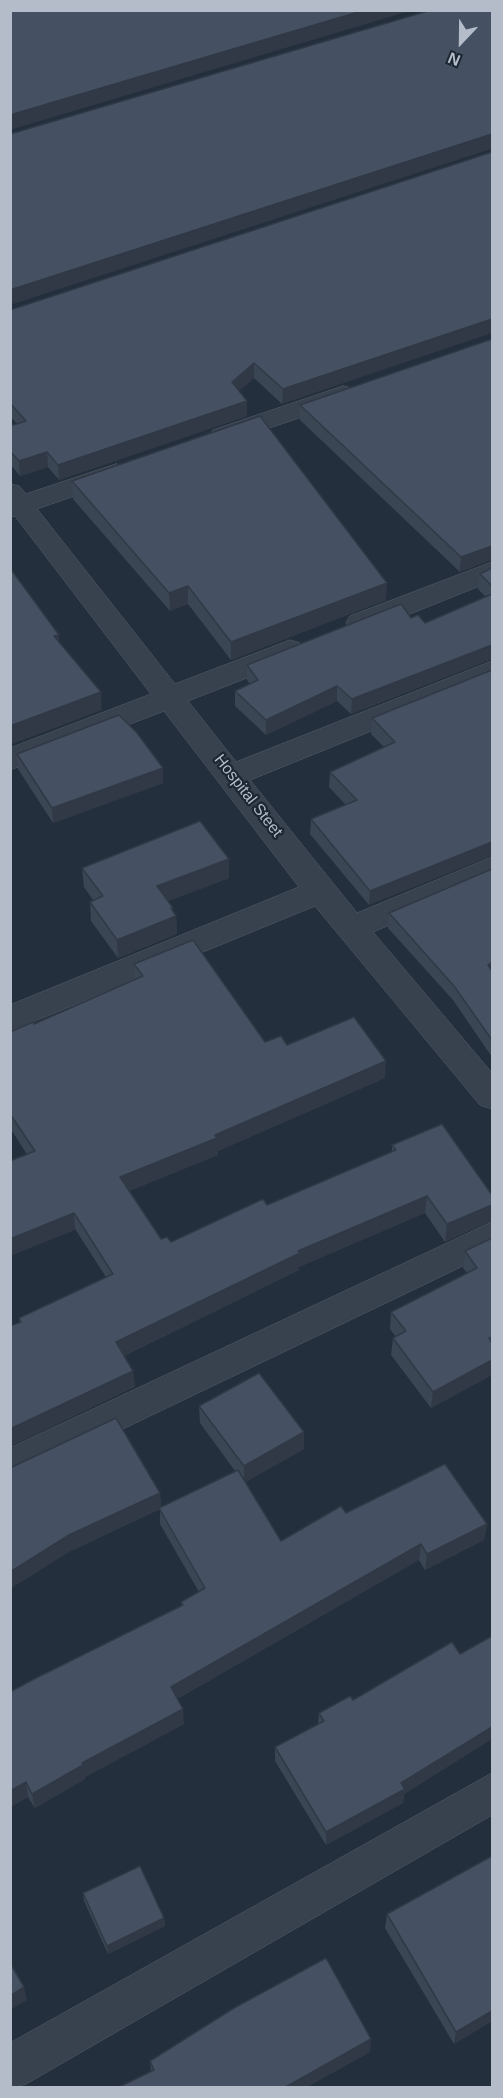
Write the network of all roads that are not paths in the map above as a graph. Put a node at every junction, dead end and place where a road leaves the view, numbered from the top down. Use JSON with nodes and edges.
{"nodes":[{"id":1,"x":369,"y":386,"type":"edge"},
{"id":2,"x":200,"y":443,"type":"edge"},
{"id":3,"x":144,"y":463,"type":"edge"},
{"id":4,"x":14,"y":502,"type":"edge"},
{"id":5,"x":492,"y":572,"type":"edge"},
{"id":6,"x":492,"y":671,"type":"edge"},
{"id":7,"x":170,"y":697,"type":"junction"},
{"id":8,"x":10,"y":760,"type":"edge"},
{"id":9,"x":233,"y":776,"type":"junction"},
{"id":10,"x":492,"y":868,"type":"edge"},
{"id":11,"x":320,"y":891,"type":"junction"},
{"id":12,"x":352,"y":928,"type":"junction"},
{"id":13,"x":10,"y":1019,"type":"edge"},
{"id":14,"x":492,"y":1096,"type":"edge"},
{"id":15,"x":492,"y":1236,"type":"edge"},
{"id":16,"x":10,"y":1466,"type":"edge"},
{"id":17,"x":492,"y":1793,"type":"edge"},
{"id":18,"x":10,"y":2068,"type":"edge"}],
"edges":[{"from":1,"to":2,"type":"street"},
{"from":3,"to":4,"type":"street"},
{"from":4,"to":7,"type":"street","name":"Hospital Steet"},
{"from":5,"to":7,"type":"street"},
{"from":6,"to":9,"type":"street"},
{"from":7,"to":8,"type":"street"},
{"from":7,"to":9,"type":"street","name":"Hospital Steet"},
{"from":9,"to":11,"type":"street","name":"Hospital Steet"},
{"from":10,"to":12,"type":"street"},
{"from":11,"to":12,"type":"street","name":"Hospital Steet"},
{"from":11,"to":13,"type":"street"},
{"from":12,"to":14,"type":"street","name":"Hospital Steet"},
{"from":15,"to":16,"type":"street"},
{"from":17,"to":18,"type":"street"}]}
